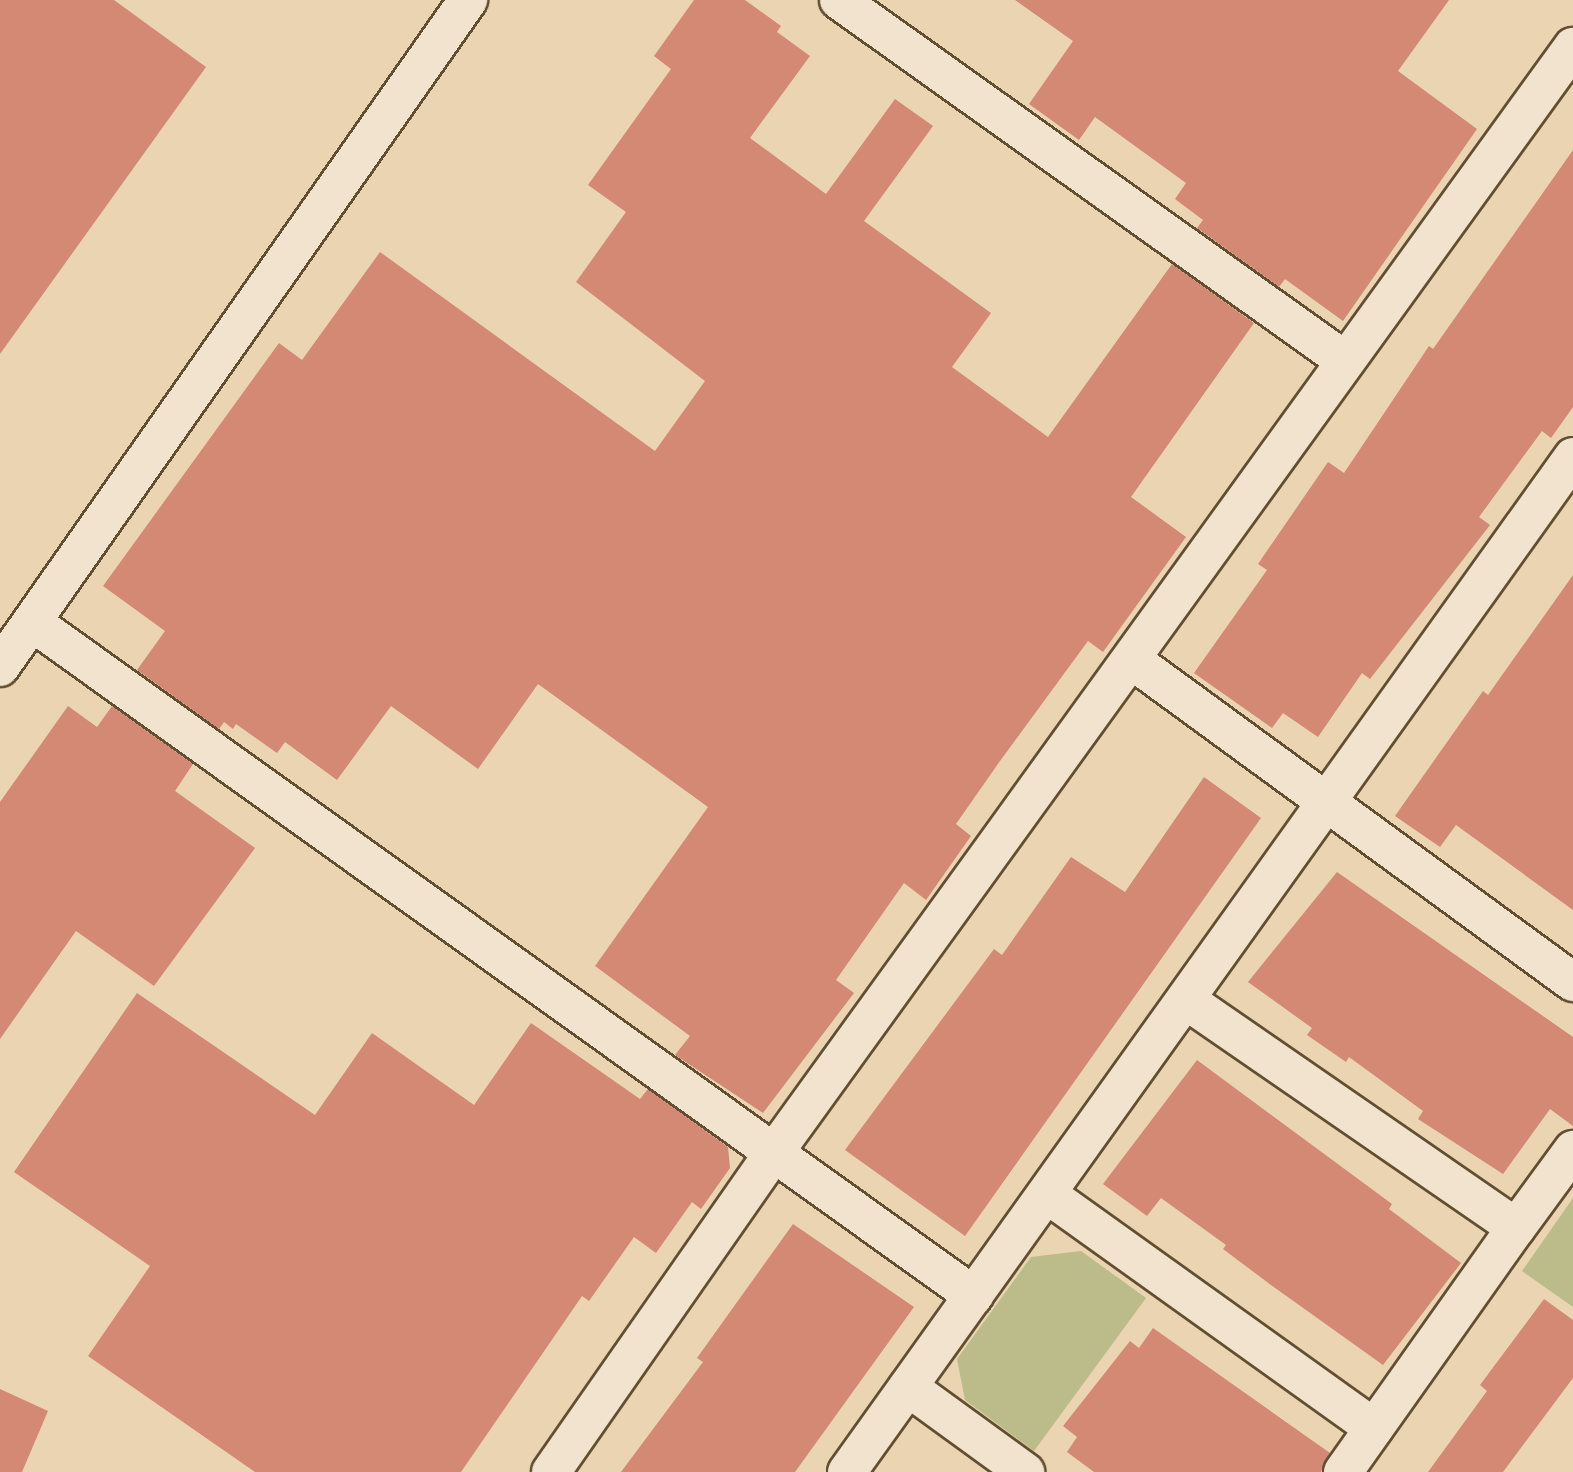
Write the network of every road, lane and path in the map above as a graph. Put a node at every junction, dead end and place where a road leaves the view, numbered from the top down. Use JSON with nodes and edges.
{"nodes":[{"id":1,"x":468,"y":0,"type":"edge"},
{"id":2,"x":839,"y":0,"type":"edge"},
{"id":3,"x":1569,"y":62,"type":"edge"},
{"id":4,"x":1344,"y":360,"type":"junction"},
{"id":5,"x":1573,"y":457,"type":"edge"},
{"id":6,"x":32,"y":622,"type":"junction"},
{"id":7,"x":1132,"y":660,"type":"junction"},
{"id":8,"x":0,"y":667,"type":"edge"},
{"id":9,"x":1326,"y":801,"type":"junction"},
{"id":10,"x":1573,"y":982,"type":"edge"},
{"id":11,"x":1185,"y":1000,"type":"junction"},
{"id":12,"x":1573,"y":1150,"type":"edge"},
{"id":13,"x":774,"y":1154,"type":"junction"},
{"id":14,"x":1047,"y":1194,"type":"junction"},
{"id":15,"x":1516,"y":1228,"type":"junction"},
{"id":16,"x":974,"y":1296,"type":"junction"},
{"id":17,"x":908,"y":1387,"type":"junction"},
{"id":18,"x":1374,"y":1428,"type":"junction"},
{"id":19,"x":551,"y":1472,"type":"edge"},
{"id":20,"x":848,"y":1472,"type":"edge"},
{"id":21,"x":1025,"y":1472,"type":"edge"},
{"id":22,"x":1343,"y":1472,"type":"edge"}],
"edges":[{"from":1,"to":6,"type":"street"},
{"from":2,"to":4,"type":"street"},
{"from":3,"to":4,"type":"street"},
{"from":4,"to":7,"type":"street"},
{"from":5,"to":9,"type":"street"},
{"from":6,"to":8,"type":"street"},
{"from":6,"to":13,"type":"street"},
{"from":7,"to":9,"type":"street"},
{"from":7,"to":13,"type":"street"},
{"from":9,"to":10,"type":"street"},
{"from":9,"to":11,"type":"street"},
{"from":11,"to":14,"type":"street"},
{"from":11,"to":15,"type":"street"},
{"from":12,"to":15,"type":"street"},
{"from":13,"to":16,"type":"street"},
{"from":13,"to":19,"type":"street"},
{"from":14,"to":16,"type":"street"},
{"from":14,"to":18,"type":"street"},
{"from":15,"to":18,"type":"street"},
{"from":16,"to":17,"type":"street"},
{"from":17,"to":20,"type":"street"},
{"from":17,"to":21,"type":"street"},
{"from":18,"to":22,"type":"street"}]}
